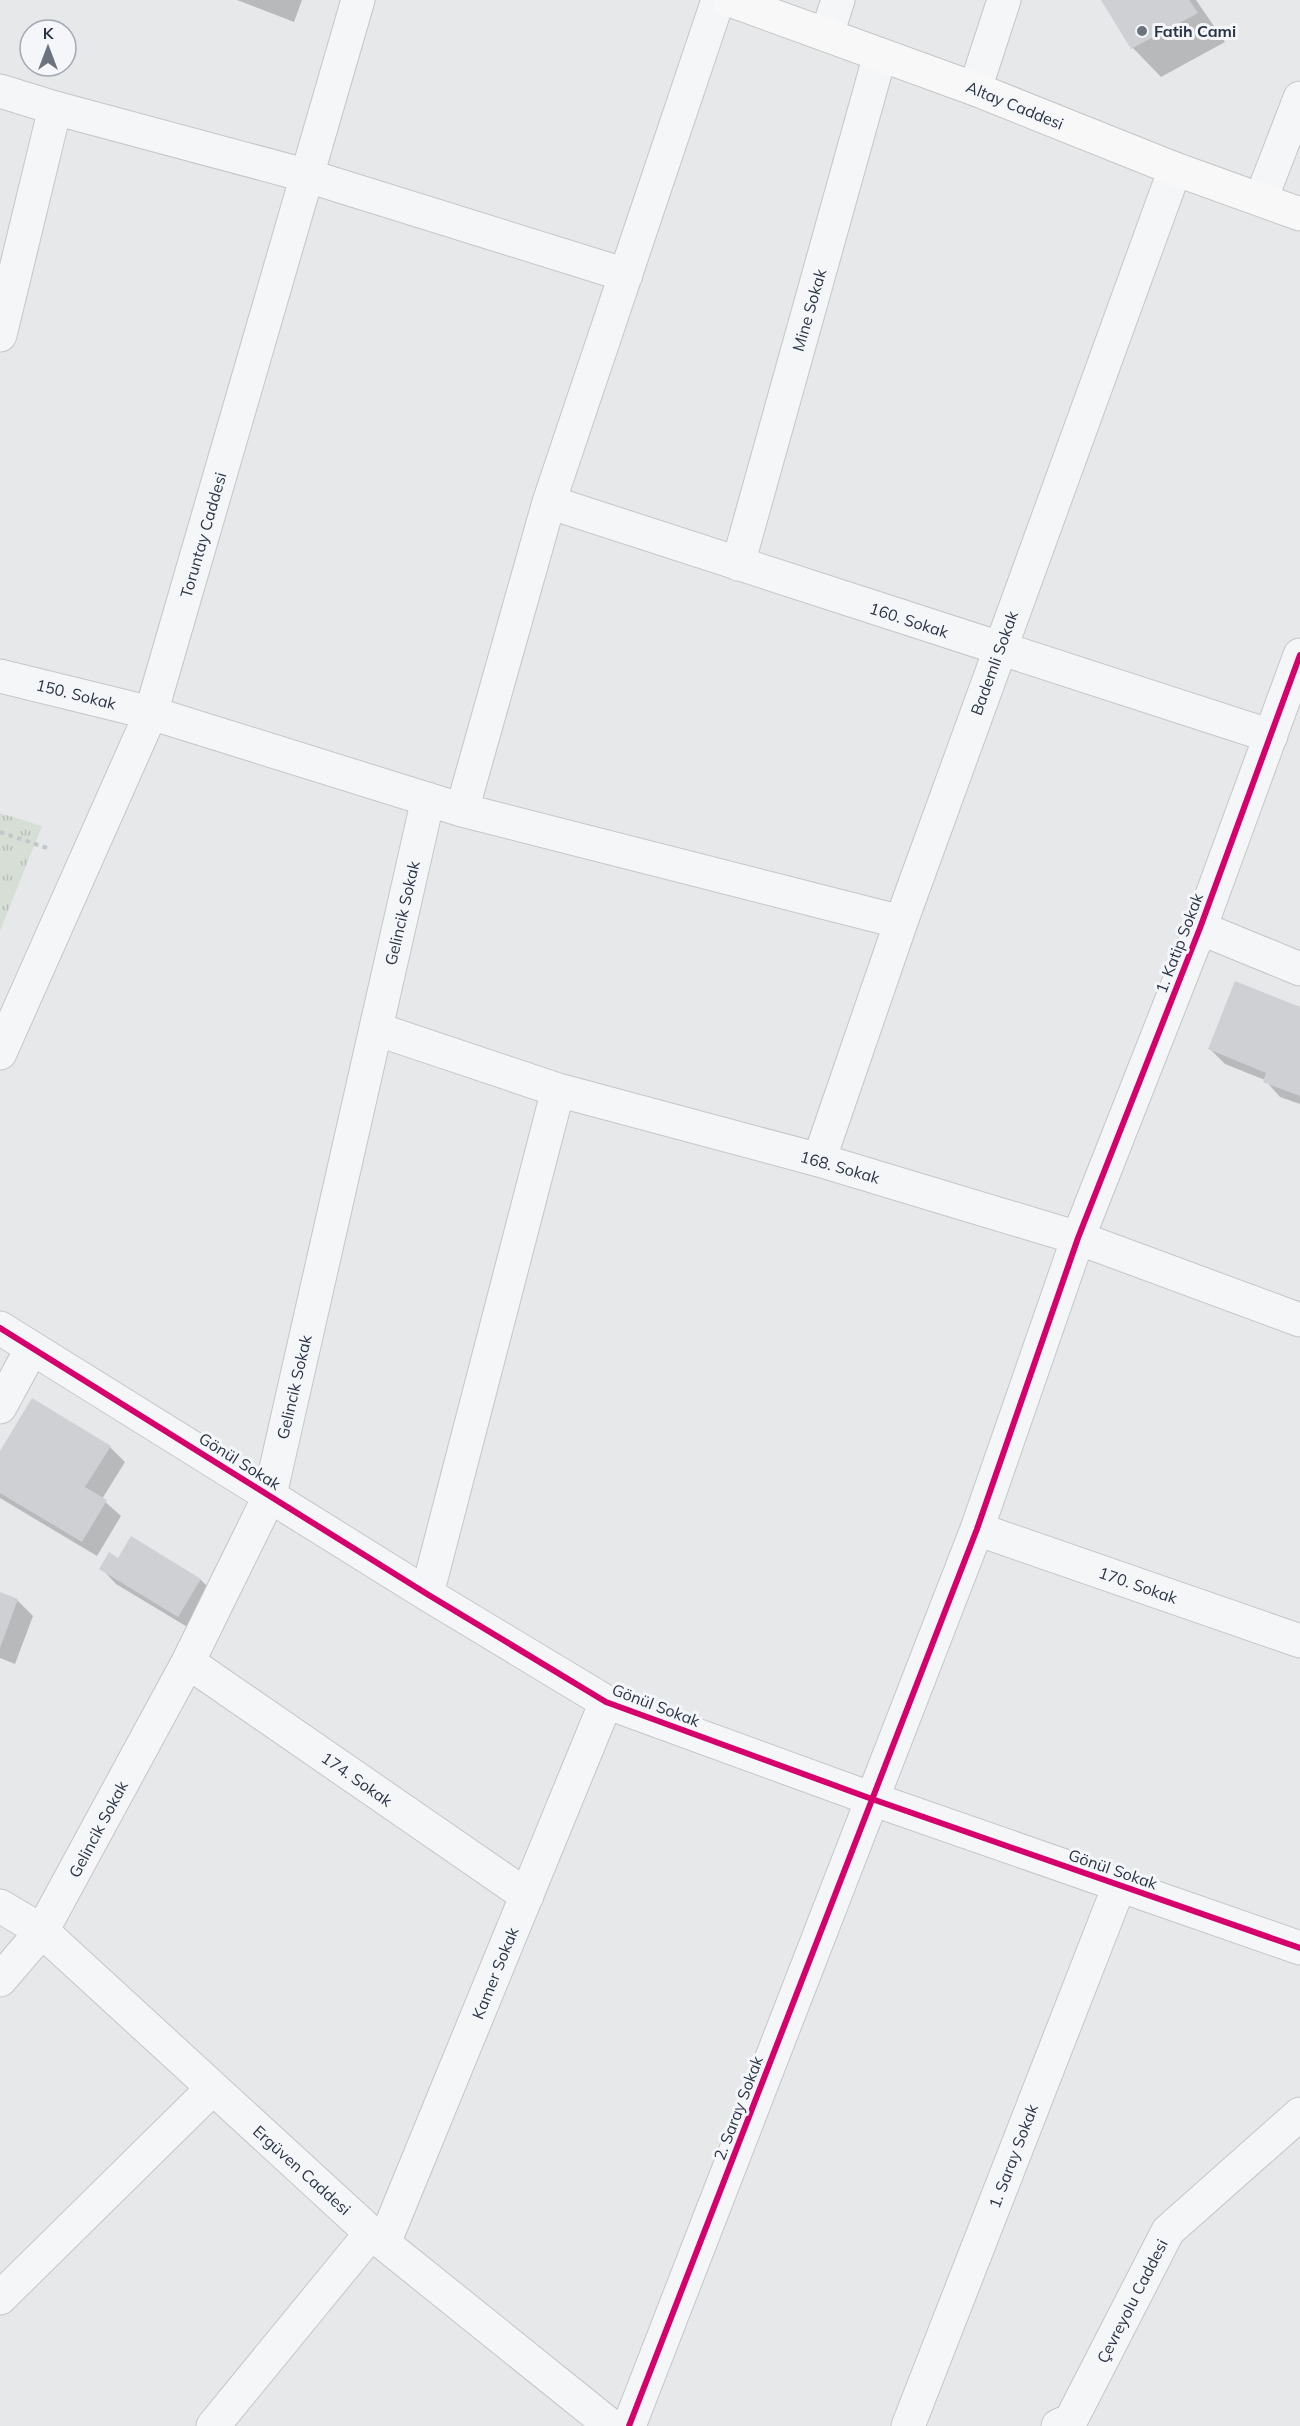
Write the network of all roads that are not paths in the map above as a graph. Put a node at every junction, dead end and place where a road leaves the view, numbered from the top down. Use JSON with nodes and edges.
{"nodes":[{"id":1,"x":358,"y":0,"type":"edge"},
{"id":2,"x":718,"y":0,"type":"edge"},
{"id":3,"x":730,"y":0,"type":"edge"},
{"id":4,"x":838,"y":0,"type":"edge"},
{"id":5,"x":1004,"y":0,"type":"edge"},
{"id":6,"x":827,"y":34,"type":"junction"},
{"id":7,"x":880,"y":56,"type":"junction"},
{"id":8,"x":975,"y":89,"type":"junction"},
{"id":9,"x":0,"y":91,"type":"edge"},
{"id":10,"x":1300,"y":98,"type":"edge"},
{"id":11,"x":55,"y":108,"type":"junction"},
{"id":12,"x":1174,"y":169,"type":"junction"},
{"id":13,"x":309,"y":176,"type":"junction"},
{"id":14,"x":1261,"y":199,"type":"junction"},
{"id":15,"x":1300,"y":214,"type":"edge"},
{"id":16,"x":626,"y":275,"type":"junction"},
{"id":17,"x":0,"y":335,"type":"edge"},
{"id":18,"x":549,"y":502,"type":"junction"},
{"id":19,"x":738,"y":564,"type":"junction"},
{"id":20,"x":999,"y":649,"type":"junction"},
{"id":21,"x":1300,"y":655,"type":"edge"},
{"id":22,"x":0,"y":676,"type":"edge"},
{"id":23,"x":151,"y":713,"type":"junction"},
{"id":24,"x":1270,"y":736,"type":"junction"},
{"id":25,"x":428,"y":800,"type":"junction"},
{"id":26,"x":462,"y":810,"type":"junction"},
{"id":27,"x":901,"y":922,"type":"junction"},
{"id":28,"x":1200,"y":928,"type":"junction"},
{"id":29,"x":1300,"y":969,"type":"edge"},
{"id":30,"x":376,"y":1029,"type":"junction"},
{"id":31,"x":0,"y":1053,"type":"edge"},
{"id":32,"x":558,"y":1090,"type":"junction"},
{"id":33,"x":819,"y":1160,"type":"junction"},
{"id":34,"x":1078,"y":1238,"type":"junction"},
{"id":35,"x":1300,"y":1320,"type":"edge"},
{"id":36,"x":0,"y":1328,"type":"edge"},
{"id":37,"x":32,"y":1348,"type":"junction"},
{"id":38,"x":0,"y":1407,"type":"edge"},
{"id":39,"x":270,"y":1495,"type":"junction"},
{"id":40,"x":977,"y":1529,"type":"junction"},
{"id":41,"x":427,"y":1594,"type":"junction"},
{"id":42,"x":1300,"y":1641,"type":"edge"},
{"id":43,"x":188,"y":1662,"type":"junction"},
{"id":44,"x":606,"y":1702,"type":"junction"},
{"id":45,"x":872,"y":1799,"type":"junction"},
{"id":46,"x":1119,"y":1886,"type":"junction"},
{"id":47,"x":527,"y":1896,"type":"junction"},
{"id":48,"x":0,"y":1906,"type":"edge"},
{"id":49,"x":42,"y":1931,"type":"junction"},
{"id":50,"x":1300,"y":1948,"type":"edge"},
{"id":51,"x":0,"y":1980,"type":"edge"},
{"id":52,"x":213,"y":2088,"type":"junction"},
{"id":53,"x":1300,"y":2114,"type":"edge"},
{"id":54,"x":378,"y":2238,"type":"junction"},
{"id":55,"x":0,"y":2298,"type":"edge"},
{"id":56,"x":213,"y":2426,"type":"edge"},
{"id":57,"x":611,"y":2426,"type":"edge"},
{"id":58,"x":629,"y":2426,"type":"edge"},
{"id":59,"x":908,"y":2426,"type":"edge"},
{"id":60,"x":1058,"y":2426,"type":"edge"}],
"edges":[{"from":1,"to":13,"type":"street","name":"Toruntay Caddesi"},
{"from":2,"to":16,"type":"street"},
{"from":3,"to":6,"type":"main road","name":"Altay Caddesi"},
{"from":4,"to":6,"type":"street"},
{"from":5,"to":8,"type":"street"},
{"from":6,"to":7,"type":"main road","name":"Altay Caddesi"},
{"from":7,"to":8,"type":"main road","name":"Altay Caddesi"},
{"from":7,"to":19,"type":"street","name":"Mine Sokak"},
{"from":8,"to":12,"type":"main road","name":"Altay Caddesi"},
{"from":9,"to":11,"type":"street"},
{"from":10,"to":14,"type":"street"},
{"from":11,"to":13,"type":"street"},
{"from":11,"to":17,"type":"street"},
{"from":12,"to":14,"type":"main road","name":"Altay Caddesi"},
{"from":12,"to":20,"type":"street","name":"Bademli Sokak"},
{"from":13,"to":16,"type":"street"},
{"from":13,"to":23,"type":"street","name":"Toruntay Caddesi"},
{"from":14,"to":15,"type":"main road","name":"Altay Caddesi"},
{"from":16,"to":18,"type":"street"},
{"from":18,"to":19,"type":"street","name":"160. Sokak"},
{"from":18,"to":26,"type":"street"},
{"from":19,"to":20,"type":"street","name":"160. Sokak"},
{"from":20,"to":24,"type":"street","name":"160. Sokak"},
{"from":20,"to":27,"type":"street","name":"Bademli Sokak"},
{"from":21,"to":24,"type":"street","name":"1. Katip Sokak"},
{"from":22,"to":23,"type":"street","name":"150. Sokak"},
{"from":23,"to":25,"type":"street","name":"150. Sokak"},
{"from":23,"to":31,"type":"street","name":"Toruntay Caddesi"},
{"from":24,"to":28,"type":"street","name":"1. Katip Sokak"},
{"from":25,"to":26,"type":"street","name":"150. Sokak"},
{"from":25,"to":30,"type":"street","name":"Gelincik Sokak"},
{"from":26,"to":27,"type":"street","name":"150. Sokak"},
{"from":27,"to":33,"type":"street","name":"Bademli Sokak"},
{"from":28,"to":29,"type":"street"},
{"from":28,"to":34,"type":"street","name":"1. Katip Sokak"},
{"from":30,"to":32,"type":"street","name":"168. Sokak"},
{"from":30,"to":39,"type":"street","name":"Gelincik Sokak"},
{"from":32,"to":33,"type":"street","name":"168. Sokak"},
{"from":32,"to":41,"type":"street"},
{"from":33,"to":34,"type":"street","name":"168. Sokak"},
{"from":34,"to":35,"type":"street","name":"168. Sokak"},
{"from":34,"to":40,"type":"street","name":"1. Katip Sokak"},
{"from":36,"to":37,"type":"street","name":"Gönül Sokak"},
{"from":37,"to":38,"type":"street"},
{"from":37,"to":39,"type":"street","name":"Gönül Sokak"},
{"from":39,"to":41,"type":"street","name":"Gönül Sokak"},
{"from":39,"to":43,"type":"street","name":"Gelincik Sokak"},
{"from":40,"to":42,"type":"street","name":"170. Sokak"},
{"from":40,"to":45,"type":"street","name":"2. Saray Sokak"},
{"from":41,"to":44,"type":"street","name":"Gönül Sokak"},
{"from":43,"to":47,"type":"street","name":"174. Sokak"},
{"from":43,"to":49,"type":"street","name":"Gelincik Sokak"},
{"from":44,"to":45,"type":"street","name":"Gönül Sokak"},
{"from":44,"to":47,"type":"street","name":"Kamer Sokak"},
{"from":45,"to":46,"type":"street","name":"Gönül Sokak"},
{"from":45,"to":58,"type":"street","name":"2. Saray Sokak"},
{"from":46,"to":50,"type":"street","name":"Gönül Sokak"},
{"from":46,"to":59,"type":"street","name":"1. Saray Sokak"},
{"from":47,"to":54,"type":"street","name":"Kamer Sokak"},
{"from":48,"to":49,"type":"street","name":"Ergüven Caddesi"},
{"from":49,"to":51,"type":"street","name":"Gelincik Sokak"},
{"from":49,"to":52,"type":"street","name":"Ergüven Caddesi"},
{"from":52,"to":54,"type":"street","name":"Ergüven Caddesi"},
{"from":52,"to":55,"type":"street"},
{"from":53,"to":60,"type":"street","name":"Çevreyolu Caddesi"},
{"from":54,"to":56,"type":"street","name":"Kamer Sokak"},
{"from":54,"to":57,"type":"street","name":"Ergüven Caddesi"}]}
